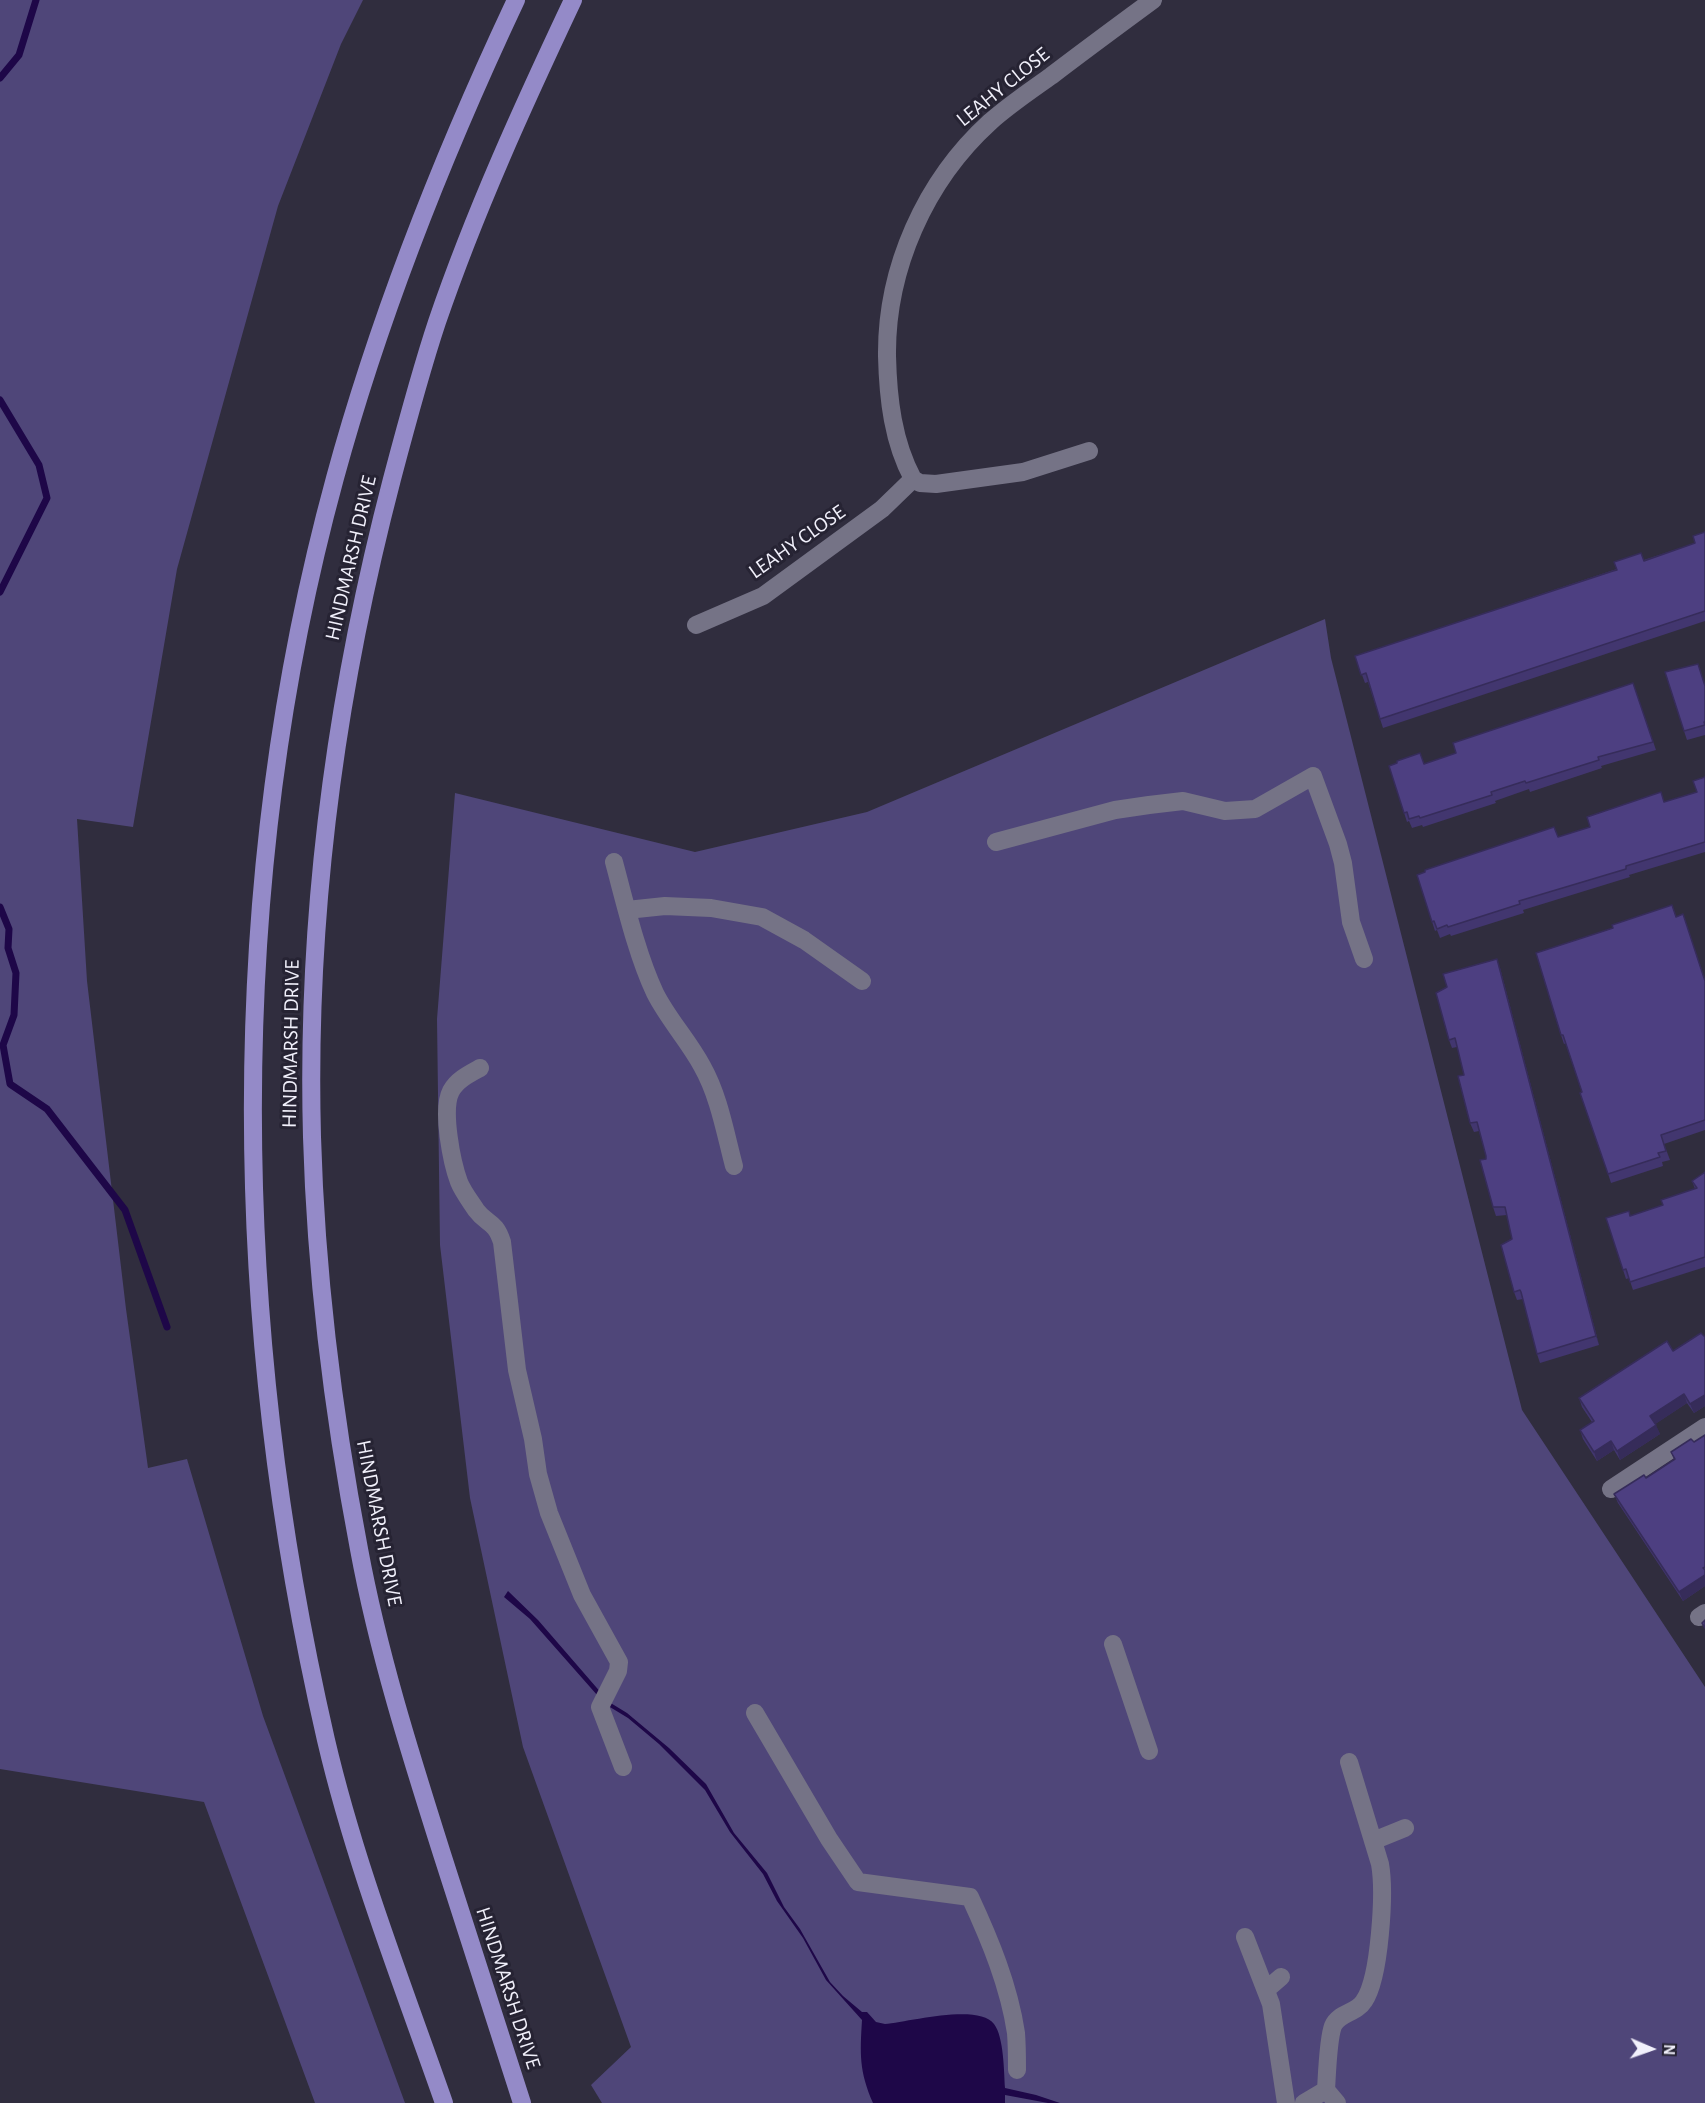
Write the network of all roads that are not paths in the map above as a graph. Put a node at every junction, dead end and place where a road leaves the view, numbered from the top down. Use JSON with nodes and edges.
{"nodes":[{"id":1,"x":516,"y":0,"type":"edge"},
{"id":2,"x":573,"y":0,"type":"edge"},
{"id":3,"x":1153,"y":0,"type":"edge"},
{"id":4,"x":1089,"y":450,"type":"dead end"},
{"id":5,"x":913,"y":479,"type":"junction"},
{"id":6,"x":696,"y":625,"type":"dead end"},
{"id":7,"x":996,"y":842,"type":"dead end"},
{"id":8,"x":614,"y":862,"type":"dead end"},
{"id":9,"x":627,"y":910,"type":"junction"},
{"id":10,"x":1364,"y":959,"type":"dead end"},
{"id":11,"x":862,"y":981,"type":"dead end"},
{"id":12,"x":480,"y":1068,"type":"dead end"},
{"id":13,"x":734,"y":1166,"type":"dead end"},
{"id":14,"x":1705,"y":1427,"type":"edge"},
{"id":15,"x":1611,"y":1489,"type":"dead end"},
{"id":16,"x":1113,"y":1644,"type":"dead end"},
{"id":17,"x":755,"y":1713,"type":"dead end"},
{"id":18,"x":1149,"y":1751,"type":"dead end"},
{"id":19,"x":1349,"y":1762,"type":"dead end"},
{"id":20,"x":623,"y":1767,"type":"dead end"},
{"id":21,"x":1405,"y":1828,"type":"dead end"},
{"id":22,"x":1373,"y":1841,"type":"junction"},
{"id":23,"x":1245,"y":1936,"type":"dead end"},
{"id":24,"x":1281,"y":1977,"type":"dead end"},
{"id":25,"x":1266,"y":1990,"type":"junction"},
{"id":26,"x":1017,"y":2070,"type":"dead end"},
{"id":27,"x":1331,"y":2097,"type":"edge"},
{"id":28,"x":444,"y":2103,"type":"edge"},
{"id":29,"x":522,"y":2103,"type":"edge"},
{"id":30,"x":1286,"y":2103,"type":"edge"},
{"id":31,"x":1304,"y":2103,"type":"edge"}],
"edges":[{"from":1,"to":28,"type":"main road","name":"HINDMARSH DRIVE"},
{"from":2,"to":29,"type":"main road","name":"HINDMARSH DRIVE"},
{"from":3,"to":5,"type":"street","name":"LEAHY CLOSE"},
{"from":4,"to":5,"type":"street"},
{"from":5,"to":6,"type":"street","name":"LEAHY CLOSE"},
{"from":7,"to":10,"type":"street"},
{"from":8,"to":9,"type":"street"},
{"from":9,"to":11,"type":"street"},
{"from":9,"to":13,"type":"street"},
{"from":12,"to":20,"type":"street"},
{"from":14,"to":15,"type":"street"},
{"from":16,"to":18,"type":"street"},
{"from":17,"to":26,"type":"street"},
{"from":19,"to":22,"type":"street"},
{"from":21,"to":22,"type":"street"},
{"from":22,"to":27,"type":"street"},
{"from":23,"to":25,"type":"street"},
{"from":24,"to":25,"type":"street"},
{"from":25,"to":30,"type":"street"},
{"from":27,"to":31,"type":"street"}]}
